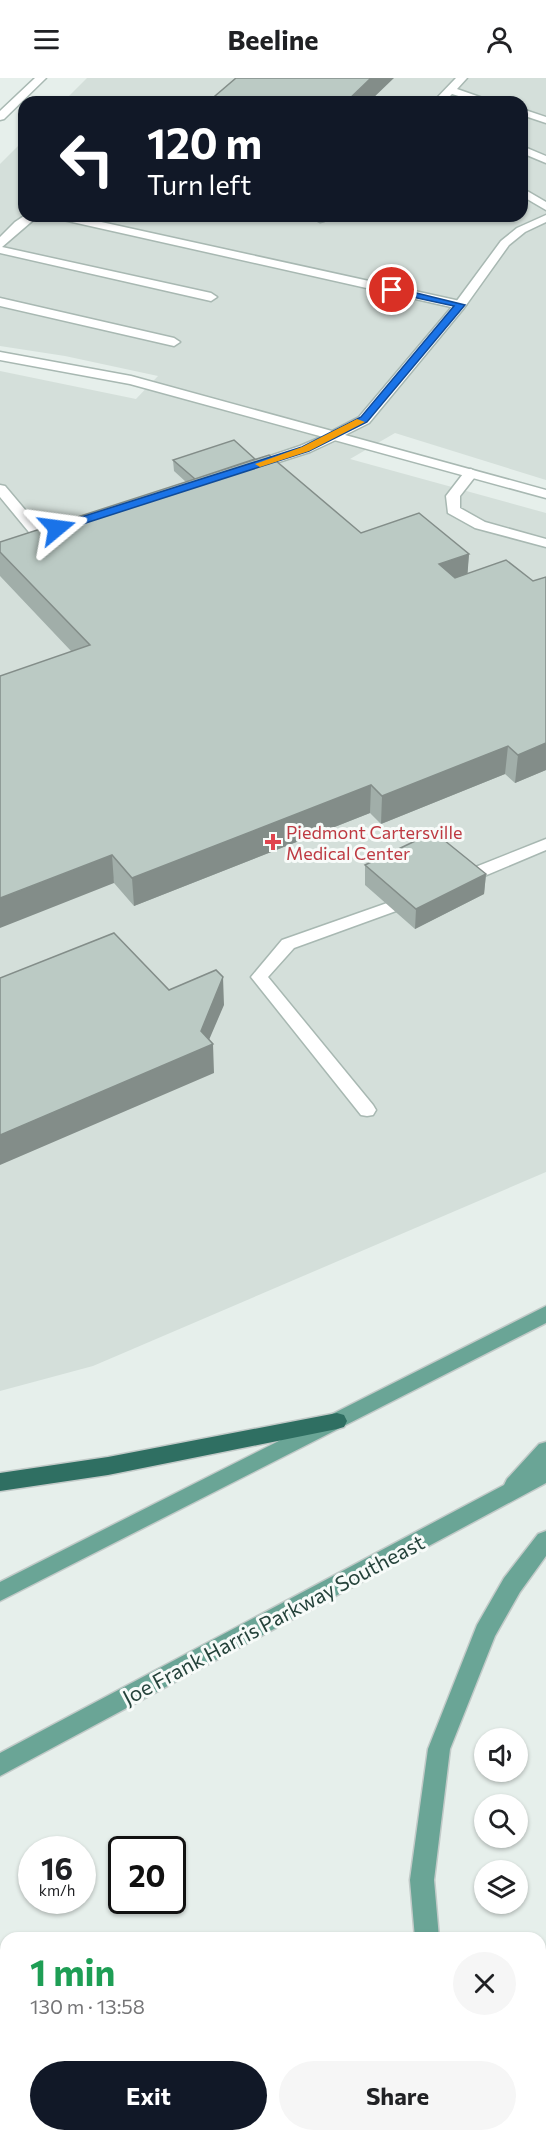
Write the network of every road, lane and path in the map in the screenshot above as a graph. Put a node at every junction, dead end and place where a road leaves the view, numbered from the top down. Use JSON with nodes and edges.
{"nodes":[{"id":1,"x":40,"y":78,"type":"edge"},
{"id":2,"x":462,"y":78,"type":"edge"},
{"id":3,"x":450,"y":90,"type":"junction"},
{"id":4,"x":22,"y":96,"type":"edge"},
{"id":5,"x":444,"y":96,"type":"edge"},
{"id":6,"x":470,"y":96,"type":"edge"},
{"id":7,"x":18,"y":99,"type":"edge"},
{"id":8,"x":528,"y":114,"type":"edge"},
{"id":9,"x":0,"y":117,"type":"edge"},
{"id":10,"x":546,"y":120,"type":"edge"},
{"id":11,"x":528,"y":152,"type":"edge"},
{"id":12,"x":546,"y":160,"type":"edge"},
{"id":13,"x":528,"y":195,"type":"edge"},
{"id":14,"x":546,"y":207,"type":"edge"},
{"id":15,"x":546,"y":218,"type":"edge"},
{"id":16,"x":22,"y":222,"type":"edge"},
{"id":17,"x":86,"y":222,"type":"edge"},
{"id":18,"x":0,"y":244,"type":"edge"},
{"id":19,"x":0,"y":250,"type":"edge"},
{"id":20,"x":211,"y":297,"type":"dead end"},
{"id":21,"x":0,"y":302,"type":"edge"},
{"id":22,"x":460,"y":305,"type":"junction"},
{"id":23,"x":174,"y":342,"type":"dead end"},
{"id":24,"x":0,"y":356,"type":"edge"},
{"id":25,"x":335,"y":435,"type":"junction"},
{"id":26,"x":239,"y":471,"type":"edge"},
{"id":27,"x":471,"y":473,"type":"junction"},
{"id":28,"x":0,"y":489,"type":"edge"},
{"id":29,"x":546,"y":494,"type":"edge"},
{"id":30,"x":19,"y":538,"type":"edge"},
{"id":31,"x":546,"y":543,"type":"edge"},
{"id":32,"x":546,"y":844,"type":"edge"},
{"id":33,"x":464,"y":878,"type":"edge"},
{"id":34,"x":390,"y":907,"type":"edge"},
{"id":35,"x":367,"y":1110,"type":"dead end"},
{"id":36,"x":546,"y":1314,"type":"edge"},
{"id":37,"x":337,"y":1421,"type":"junction"},
{"id":38,"x":546,"y":1450,"type":"edge"},
{"id":39,"x":546,"y":1473,"type":"edge"},
{"id":40,"x":0,"y":1482,"type":"edge"},
{"id":41,"x":504,"y":1495,"type":"junction"},
{"id":42,"x":546,"y":1540,"type":"edge"},
{"id":43,"x":0,"y":1592,"type":"edge"},
{"id":44,"x":0,"y":1766,"type":"edge"},
{"id":45,"x":427,"y":1932,"type":"edge"}],
"edges":[{"from":1,"to":4,"type":"street"},
{"from":2,"to":3,"type":"street"},
{"from":3,"to":5,"type":"street"},
{"from":3,"to":6,"type":"street"},
{"from":7,"to":9,"type":"street"},
{"from":8,"to":10,"type":"street"},
{"from":11,"to":12,"type":"street"},
{"from":13,"to":14,"type":"street"},
{"from":15,"to":22,"type":"street"},
{"from":16,"to":18,"type":"street"},
{"from":17,"to":22,"type":"street"},
{"from":19,"to":20,"type":"street"},
{"from":21,"to":23,"type":"street"},
{"from":22,"to":25,"type":"street"},
{"from":24,"to":25,"type":"street"},
{"from":25,"to":26,"type":"street"},
{"from":25,"to":27,"type":"street"},
{"from":27,"to":29,"type":"street"},
{"from":27,"to":31,"type":"street"},
{"from":28,"to":30,"type":"street"},
{"from":32,"to":33,"type":"street"},
{"from":34,"to":35,"type":"street"},
{"from":36,"to":37,"type":"main road"},
{"from":37,"to":40,"type":"highway"},
{"from":37,"to":43,"type":"main road"},
{"from":38,"to":41,"type":"main road"},
{"from":39,"to":41,"type":"main road","name":"Joe Frank Harris Parkway Southeast"},
{"from":41,"to":44,"type":"main road","name":"Joe Frank Harris Parkway Southeast"},
{"from":42,"to":45,"type":"main road"}]}
